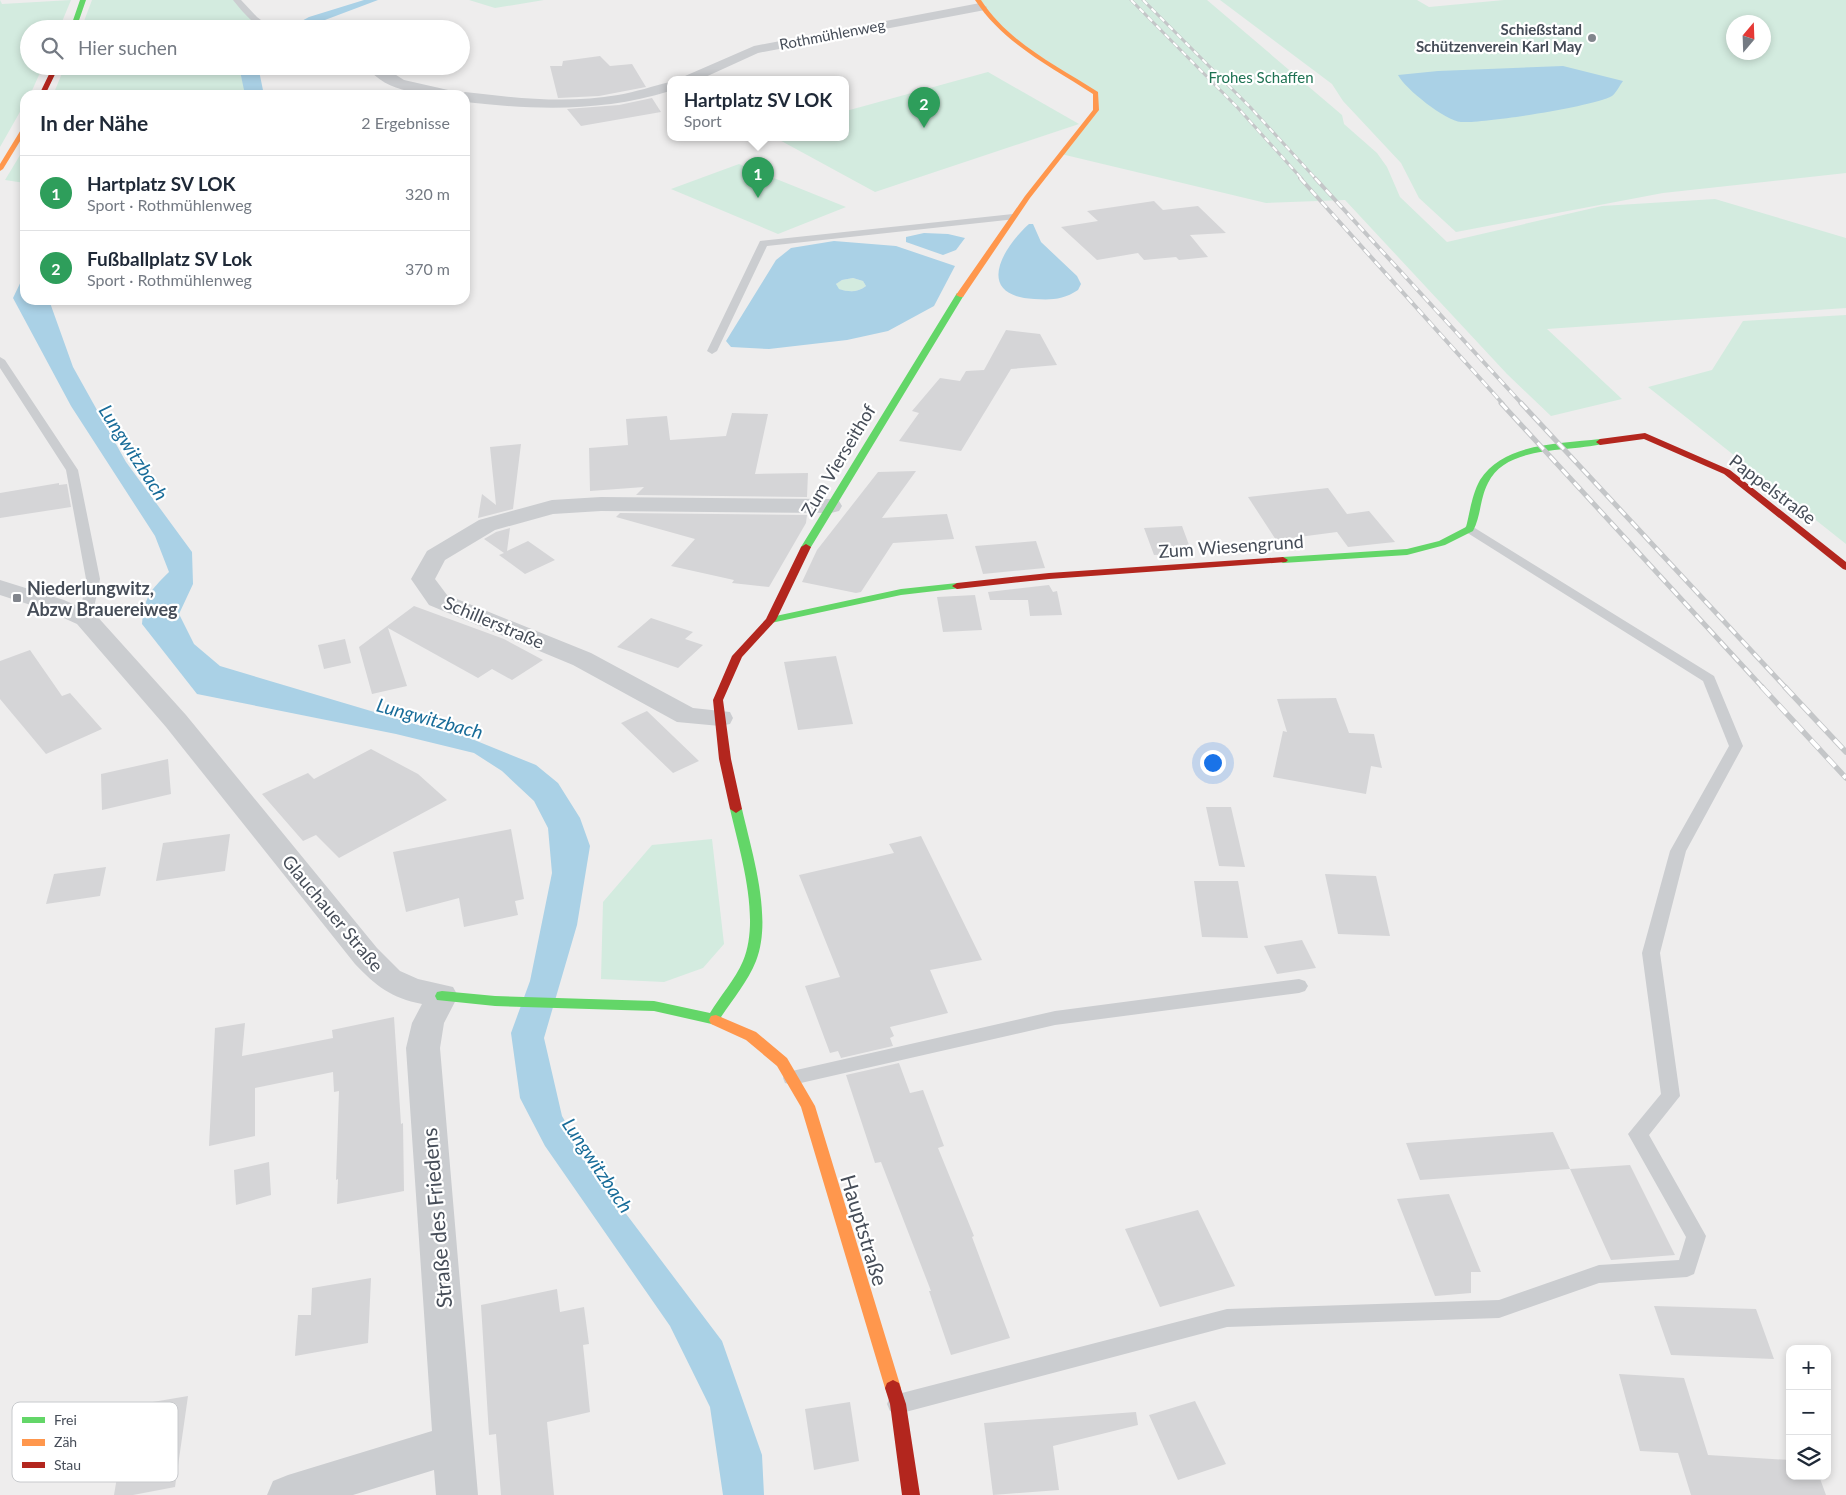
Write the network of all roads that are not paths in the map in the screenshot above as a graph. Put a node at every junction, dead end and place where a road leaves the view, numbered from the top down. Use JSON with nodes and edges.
{"nodes":[{"id":1,"x":83,"y":0,"type":"edge"},
{"id":2,"x":237,"y":0,"type":"edge"},
{"id":3,"x":979,"y":4,"type":"edge"},
{"id":4,"x":76,"y":20,"type":"edge"},
{"id":5,"x":256,"y":20,"type":"edge"},
{"id":6,"x":52,"y":75,"type":"edge"},
{"id":7,"x":384,"y":75,"type":"edge"},
{"id":8,"x":697,"y":76,"type":"edge"},
{"id":9,"x":667,"y":87,"type":"edge"},
{"id":10,"x":44,"y":90,"type":"edge"},
{"id":11,"x":431,"y":90,"type":"edge"},
{"id":12,"x":470,"y":97,"type":"edge"},
{"id":13,"x":20,"y":136,"type":"edge"},
{"id":14,"x":0,"y":170,"type":"edge"},
{"id":15,"x":1013,"y":217,"type":"junction"},
{"id":16,"x":712,"y":351,"type":"dead end"},
{"id":17,"x":0,"y":360,"type":"edge"},
{"id":18,"x":831,"y":506,"type":"junction"},
{"id":19,"x":1470,"y":529,"type":"junction"},
{"id":20,"x":1846,"y":567,"type":"edge"},
{"id":21,"x":0,"y":587,"type":"edge"},
{"id":22,"x":86,"y":619,"type":"junction"},
{"id":23,"x":770,"y":620,"type":"junction"},
{"id":24,"x":720,"y":718,"type":"junction"},
{"id":25,"x":1299,"y":986,"type":"dead end"},
{"id":26,"x":442,"y":996,"type":"junction"},
{"id":27,"x":713,"y":1019,"type":"junction"},
{"id":28,"x":792,"y":1078,"type":"junction"},
{"id":29,"x":898,"y":1404,"type":"junction"},
{"id":30,"x":454,"y":1444,"type":"junction"},
{"id":31,"x":288,"y":1495,"type":"edge"},
{"id":32,"x":457,"y":1495,"type":"edge"},
{"id":33,"x":911,"y":1495,"type":"edge"}],
"edges":[{"from":1,"to":4,"type":"street"},
{"from":2,"to":5,"type":"lane"},
{"from":3,"to":8,"type":"street","name":"Rothmühlenweg"},
{"from":3,"to":15,"type":"street","name":"Zum Vierseithof"},
{"from":6,"to":10,"type":"street"},
{"from":7,"to":11,"type":"street"},
{"from":9,"to":12,"type":"street"},
{"from":13,"to":14,"type":"street"},
{"from":15,"to":16,"type":"lane"},
{"from":15,"to":18,"type":"street","name":"Zum Vierseithof"},
{"from":17,"to":22,"type":"lane"},
{"from":18,"to":23,"type":"street","name":"Zum Vierseithof"},
{"from":18,"to":24,"type":"street","name":"Schillerstraße"},
{"from":19,"to":20,"type":"street","name":"Pappelstraße"},
{"from":19,"to":23,"type":"street","name":"Zum Wiesengrund"},
{"from":19,"to":29,"type":"lane"},
{"from":21,"to":22,"type":"street","name":"Glauchauer Straße"},
{"from":22,"to":26,"type":"street","name":"Glauchauer Straße"},
{"from":23,"to":24,"type":"street","name":"Zum Vierseithof"},
{"from":24,"to":27,"type":"street","name":"Zum Vierseithof"},
{"from":25,"to":28,"type":"lane"},
{"from":26,"to":27,"type":"street","name":"Glauchauer Straße"},
{"from":26,"to":30,"type":"street","name":"Straße des Friedens"},
{"from":27,"to":28,"type":"street","name":"Hauptstraße"},
{"from":28,"to":29,"type":"street","name":"Hauptstraße"},
{"from":29,"to":33,"type":"street","name":"Hauptstraße"},
{"from":30,"to":31,"type":"street"},
{"from":30,"to":32,"type":"street","name":"Straße des Friedens"}]}
